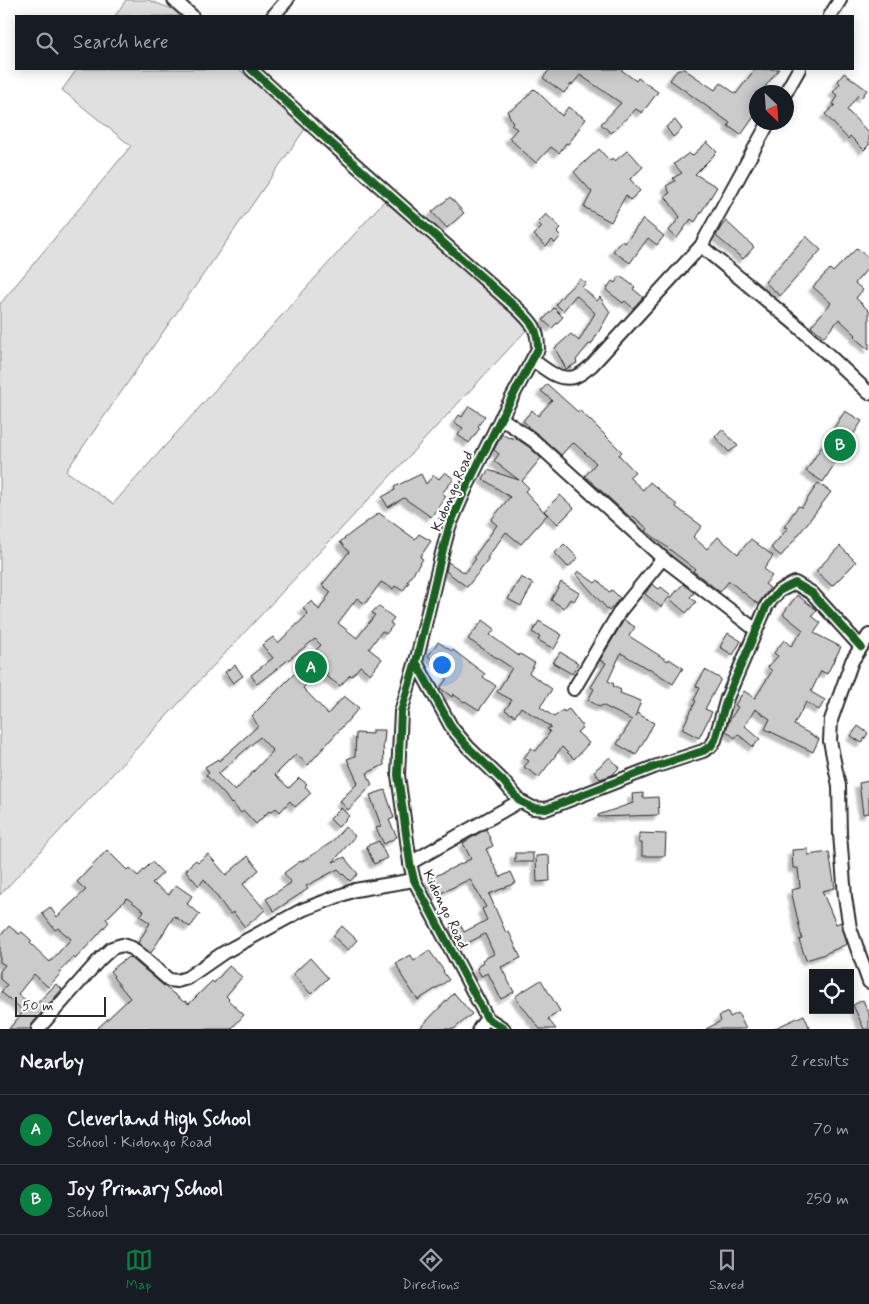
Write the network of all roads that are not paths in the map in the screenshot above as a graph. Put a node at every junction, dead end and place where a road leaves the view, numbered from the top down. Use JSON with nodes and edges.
{"nodes":[{"id":1,"x":174,"y":0,"type":"edge"},
{"id":2,"x":287,"y":0,"type":"edge"},
{"id":3,"x":840,"y":0,"type":"edge"},
{"id":4,"x":191,"y":15,"type":"edge"},
{"id":5,"x":274,"y":15,"type":"edge"},
{"id":6,"x":831,"y":15,"type":"edge"},
{"id":7,"x":252,"y":70,"type":"edge"},
{"id":8,"x":798,"y":70,"type":"edge"},
{"id":9,"x":790,"y":85,"type":"edge"},
{"id":10,"x":765,"y":130,"type":"edge"},
{"id":11,"x":700,"y":246,"type":"junction"},
{"id":12,"x":533,"y":360,"type":"junction"},
{"id":13,"x":869,"y":393,"type":"edge"},
{"id":14,"x":501,"y":418,"type":"junction"},
{"id":15,"x":663,"y":558,"type":"junction"},
{"id":16,"x":756,"y":630,"type":"junction"},
{"id":17,"x":869,"y":635,"type":"edge"},
{"id":18,"x":861,"y":647,"type":"junction"},
{"id":19,"x":416,"y":662,"type":"junction"},
{"id":20,"x":574,"y":689,"type":"dead end"},
{"id":21,"x":520,"y":801,"type":"junction"},
{"id":22,"x":410,"y":864,"type":"junction"},
{"id":23,"x":414,"y":880,"type":"junction"},
{"id":24,"x":869,"y":982,"type":"edge"},
{"id":25,"x":487,"y":1018,"type":"junction"},
{"id":26,"x":38,"y":1029,"type":"edge"},
{"id":27,"x":479,"y":1029,"type":"edge"},
{"id":28,"x":504,"y":1029,"type":"edge"}],
"edges":[{"from":1,"to":4,"type":"street"},
{"from":2,"to":5,"type":"street"},
{"from":3,"to":6,"type":"street"},
{"from":7,"to":12,"type":"street","name":"Kidongo Road"},
{"from":8,"to":9,"type":"street"},
{"from":10,"to":11,"type":"street"},
{"from":11,"to":12,"type":"street"},
{"from":11,"to":13,"type":"street"},
{"from":12,"to":14,"type":"street","name":"Kidongo Road"},
{"from":14,"to":15,"type":"street"},
{"from":14,"to":19,"type":"street","name":"Kidongo Road"},
{"from":15,"to":16,"type":"street"},
{"from":15,"to":20,"type":"street"},
{"from":16,"to":18,"type":"street"},
{"from":16,"to":21,"type":"street"},
{"from":17,"to":18,"type":"street"},
{"from":18,"to":24,"type":"street"},
{"from":19,"to":21,"type":"street"},
{"from":19,"to":22,"type":"street","name":"Kidongo Road"},
{"from":21,"to":22,"type":"street"},
{"from":22,"to":23,"type":"street","name":"Kidongo Road"},
{"from":23,"to":25,"type":"street","name":"Kidongo Road"},
{"from":23,"to":26,"type":"street"},
{"from":25,"to":27,"type":"street"},
{"from":25,"to":28,"type":"street","name":"Kidongo Road"}]}
